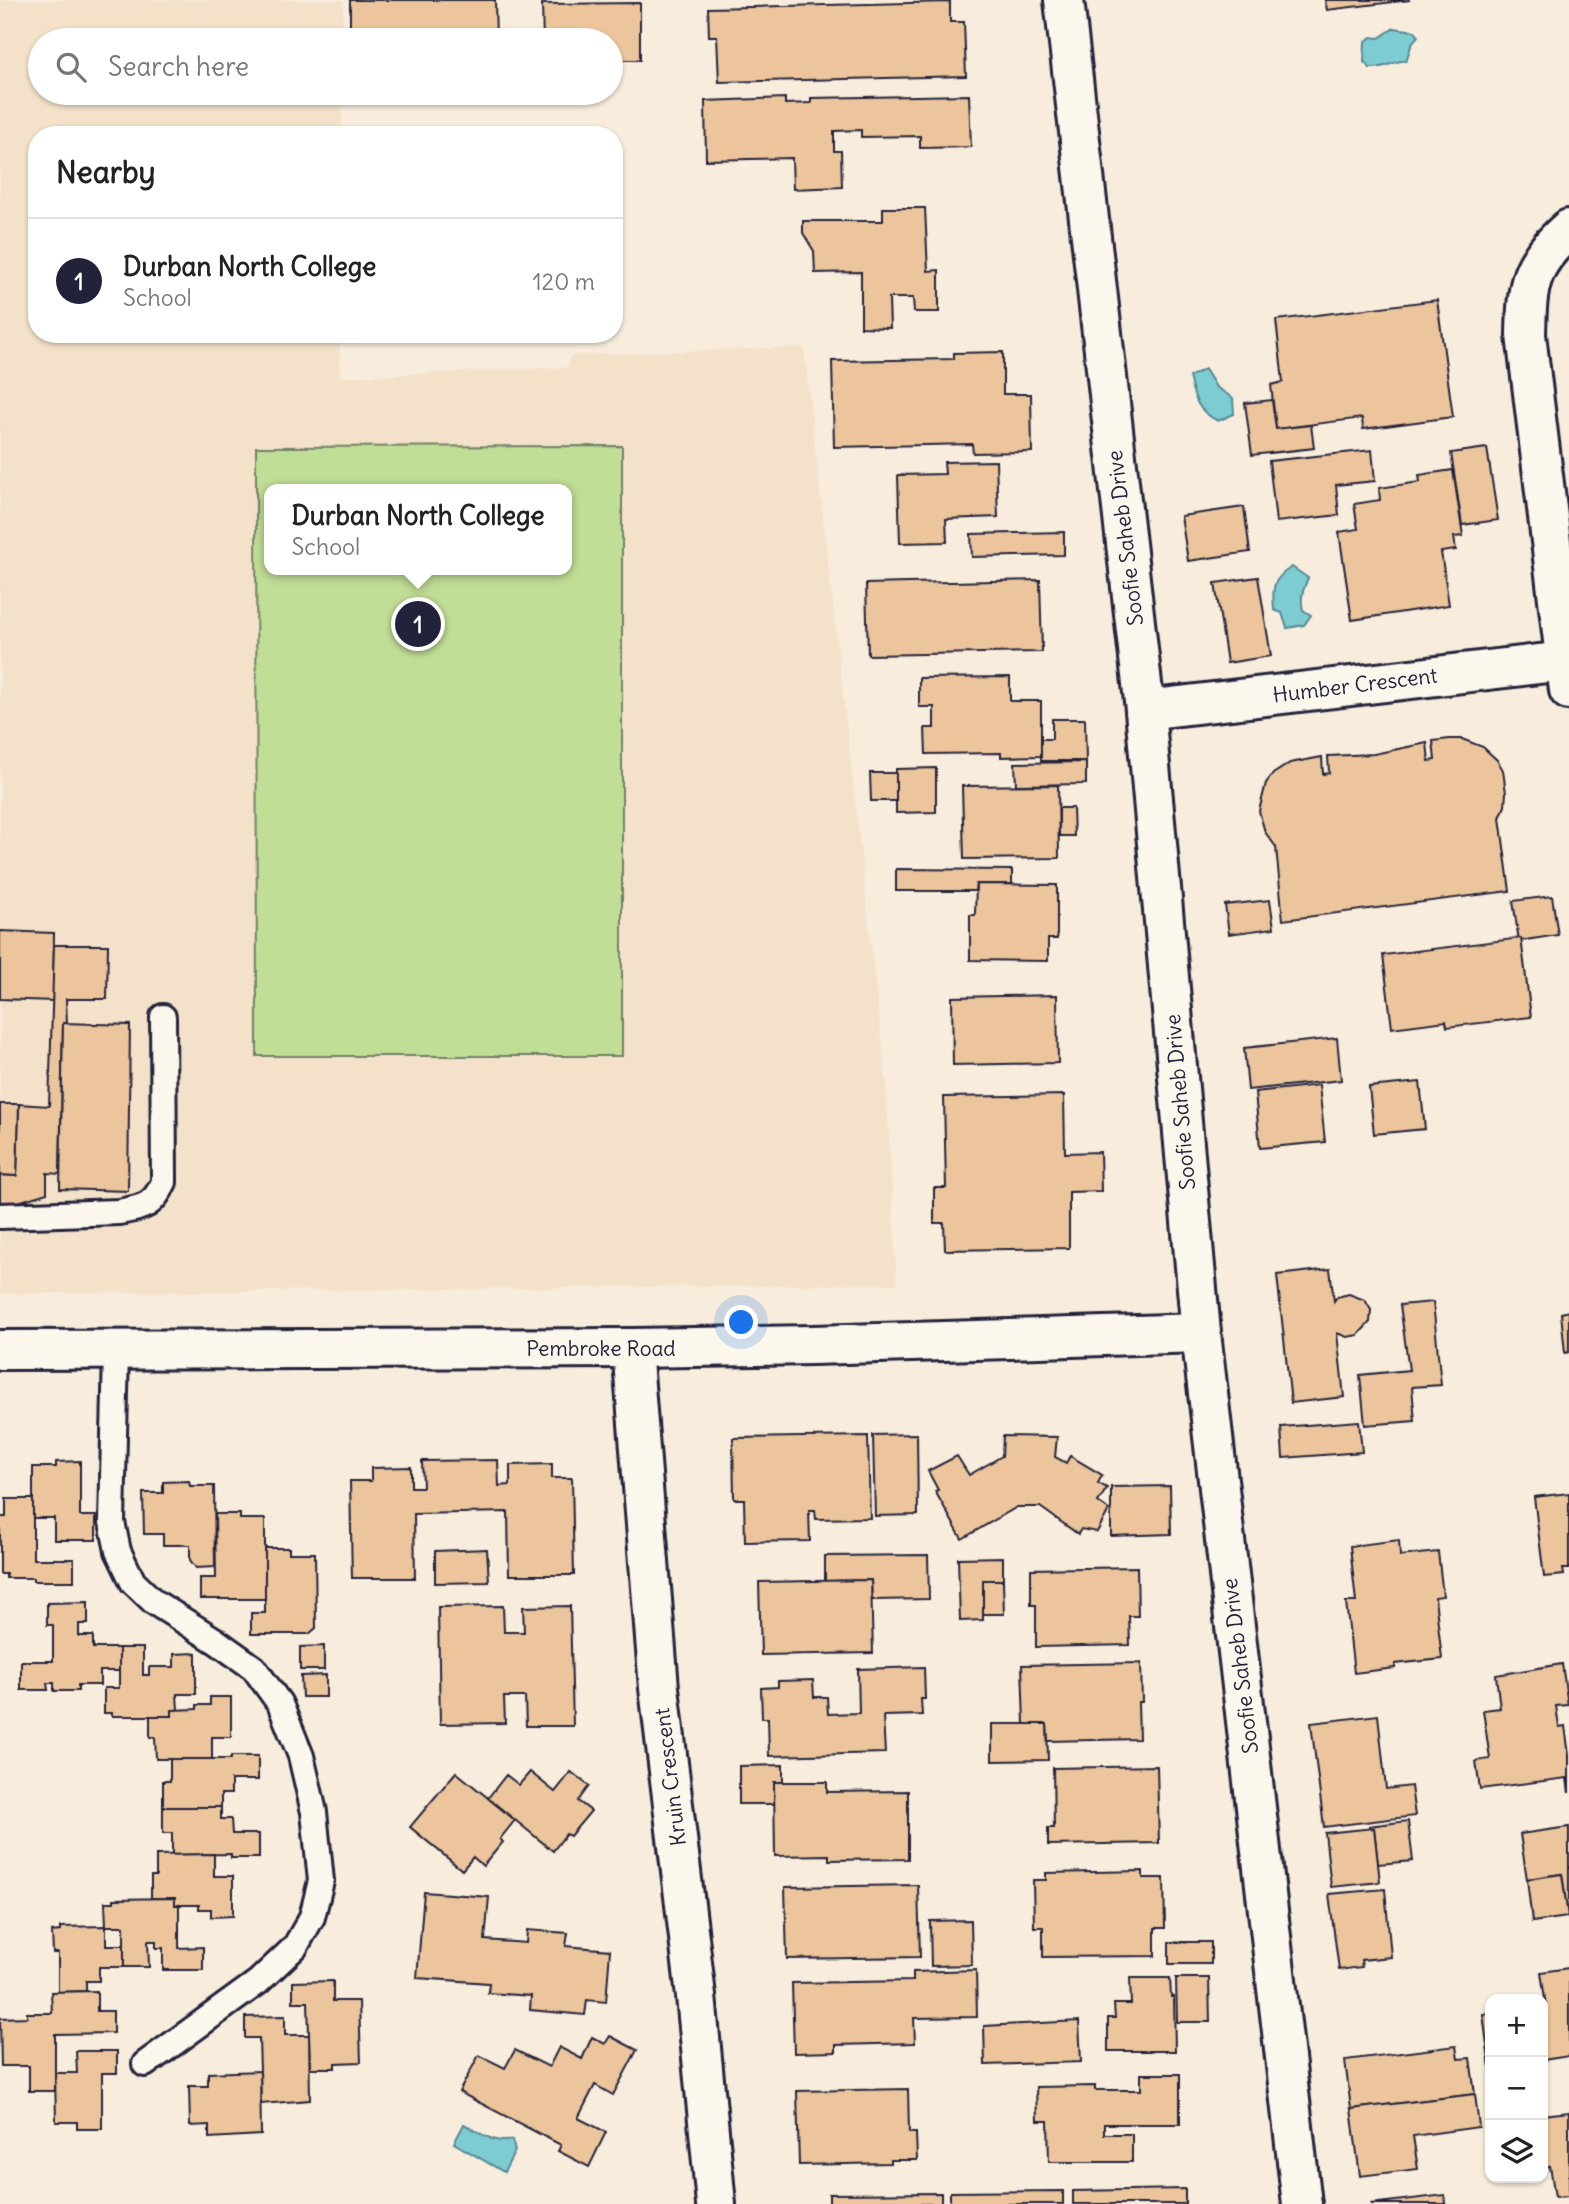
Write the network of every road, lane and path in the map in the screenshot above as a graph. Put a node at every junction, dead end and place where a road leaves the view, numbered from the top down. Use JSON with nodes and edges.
{"nodes":[{"id":1,"x":1064,"y":0,"type":"edge"},
{"id":2,"x":1569,"y":229,"type":"edge"},
{"id":3,"x":1567,"y":676,"type":"edge"},
{"id":4,"x":1145,"y":710,"type":"junction"},
{"id":5,"x":163,"y":1017,"type":"dead end"},
{"id":6,"x":0,"y":1216,"type":"edge"},
{"id":7,"x":1201,"y":1333,"type":"junction"},
{"id":8,"x":632,"y":1348,"type":"junction"},
{"id":9,"x":0,"y":1350,"type":"edge"},
{"id":10,"x":116,"y":1350,"type":"junction"},
{"id":11,"x":145,"y":2064,"type":"dead end"},
{"id":12,"x":716,"y":2204,"type":"edge"},
{"id":13,"x":1302,"y":2204,"type":"edge"}],
"edges":[{"from":1,"to":4,"type":"street","name":"Soofie Saheb Drive"},
{"from":2,"to":3,"type":"street","name":"Humber Crescent"},
{"from":3,"to":4,"type":"street","name":"Humber Crescent"},
{"from":4,"to":7,"type":"street","name":"Soofie Saheb Drive"},
{"from":5,"to":6,"type":"lane"},
{"from":7,"to":8,"type":"street","name":"Pembroke Road"},
{"from":7,"to":13,"type":"street","name":"Soofie Saheb Drive"},
{"from":8,"to":10,"type":"street","name":"Pembroke Road"},
{"from":8,"to":12,"type":"street","name":"Kruin Crescent"},
{"from":9,"to":10,"type":"street","name":"Pembroke Road"},
{"from":10,"to":11,"type":"lane"}]}
